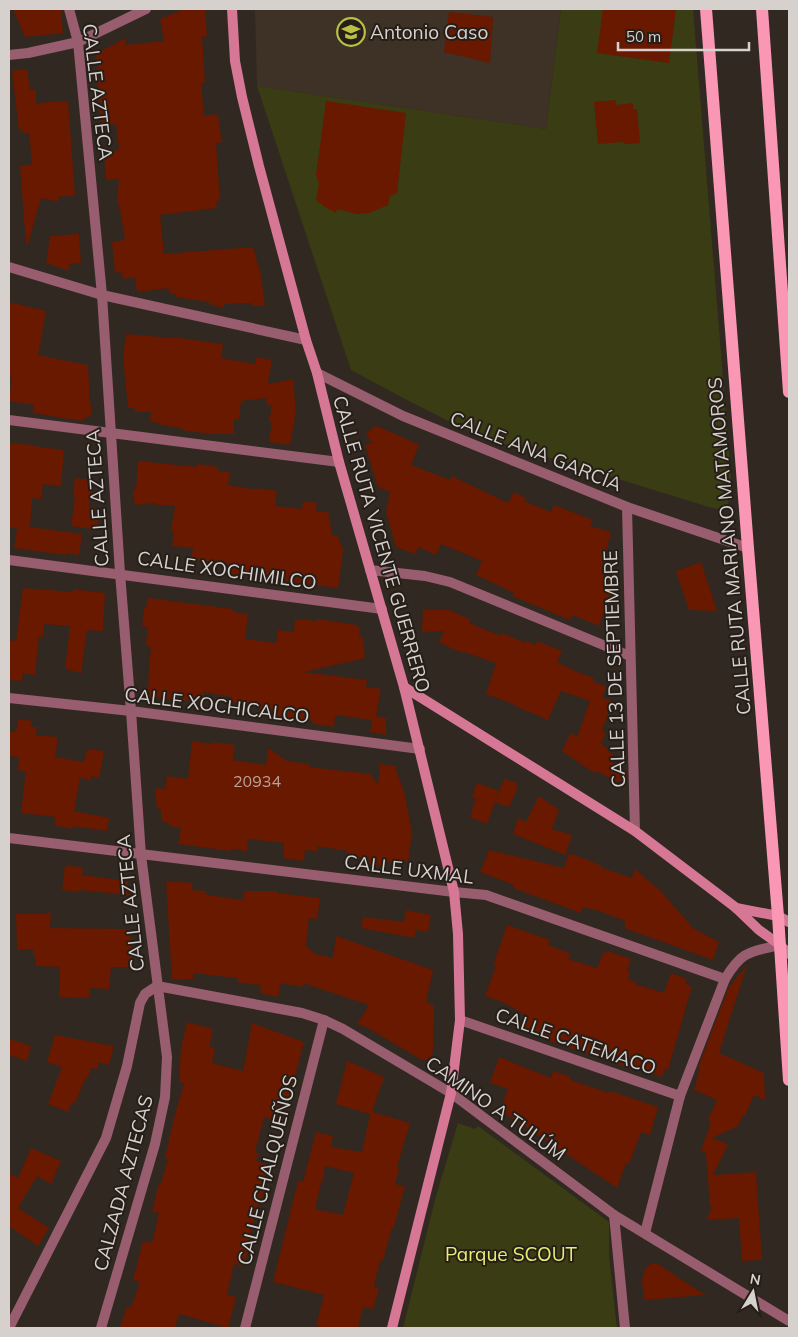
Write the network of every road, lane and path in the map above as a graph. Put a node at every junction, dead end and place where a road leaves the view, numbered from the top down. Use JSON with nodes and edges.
{"nodes":[{"id":1,"x":69,"y":9,"type":"edge"},
{"id":2,"x":146,"y":9,"type":"edge"},
{"id":3,"x":232,"y":9,"type":"edge"},
{"id":4,"x":706,"y":9,"type":"edge"},
{"id":5,"x":762,"y":9,"type":"edge"},
{"id":6,"x":78,"y":42,"type":"junction"},
{"id":7,"x":9,"y":54,"type":"edge"},
{"id":8,"x":9,"y":267,"type":"edge"},
{"id":9,"x":102,"y":296,"type":"junction"},
{"id":10,"x":306,"y":340,"type":"junction"},
{"id":11,"x":317,"y":373,"type":"junction"},
{"id":12,"x":789,"y":392,"type":"edge"},
{"id":13,"x":9,"y":420,"type":"edge"},
{"id":14,"x":110,"y":433,"type":"junction"},
{"id":15,"x":339,"y":462,"type":"junction"},
{"id":16,"x":627,"y":507,"type":"junction"},
{"id":17,"x":748,"y":548,"type":"junction"},
{"id":18,"x":9,"y":560,"type":"edge"},
{"id":19,"x":370,"y":570,"type":"junction"},
{"id":20,"x":120,"y":574,"type":"junction"},
{"id":21,"x":382,"y":609,"type":"junction"},
{"id":22,"x":630,"y":656,"type":"junction"},
{"id":23,"x":404,"y":687,"type":"junction"},
{"id":24,"x":9,"y":698,"type":"edge"},
{"id":25,"x":131,"y":711,"type":"junction"},
{"id":26,"x":420,"y":749,"type":"junction"},
{"id":27,"x":635,"y":831,"type":"junction"},
{"id":28,"x":9,"y":838,"type":"edge"},
{"id":29,"x":140,"y":855,"type":"junction"},
{"id":30,"x":454,"y":892,"type":"junction"},
{"id":31,"x":735,"y":908,"type":"junction"},
{"id":32,"x":778,"y":916,"type":"junction"},
{"id":33,"x":789,"y":922,"type":"edge"},
{"id":34,"x":785,"y":950,"type":"edge"},
{"id":35,"x":725,"y":979,"type":"junction"},
{"id":36,"x":157,"y":986,"type":"junction"},
{"id":37,"x":324,"y":1020,"type":"junction"},
{"id":38,"x":460,"y":1020,"type":"junction"},
{"id":39,"x":789,"y":1080,"type":"edge"},
{"id":40,"x":451,"y":1094,"type":"junction"},
{"id":41,"x":680,"y":1096,"type":"junction"},
{"id":42,"x":614,"y":1215,"type":"junction"},
{"id":43,"x":645,"y":1233,"type":"junction"},
{"id":44,"x":789,"y":1321,"type":"edge"},
{"id":45,"x":9,"y":1328,"type":"edge"},
{"id":46,"x":101,"y":1328,"type":"edge"},
{"id":47,"x":245,"y":1328,"type":"edge"},
{"id":48,"x":392,"y":1328,"type":"edge"},
{"id":49,"x":625,"y":1328,"type":"edge"}],
"edges":[{"from":1,"to":6,"type":"street","name":"CALLE AZTECA"},
{"from":2,"to":6,"type":"street"},
{"from":3,"to":10,"type":"main road","name":"CALLE RUTA VICENTE GUERRERO"},
{"from":4,"to":17,"type":"main road","name":"CALLE RUTA MARIANO MATAMOROS"},
{"from":5,"to":12,"type":"main road"},
{"from":6,"to":7,"type":"street"},
{"from":6,"to":9,"type":"street","name":"CALLE AZTECA"},
{"from":8,"to":9,"type":"street"},
{"from":9,"to":10,"type":"street"},
{"from":9,"to":14,"type":"street","name":"CALLE AZTECA"},
{"from":10,"to":11,"type":"main road","name":"CALLE RUTA VICENTE GUERRERO"},
{"from":11,"to":15,"type":"main road","name":"CALLE RUTA VICENTE GUERRERO"},
{"from":11,"to":16,"type":"street","name":"CALLE ANA GARCÍA"},
{"from":13,"to":14,"type":"street"},
{"from":14,"to":15,"type":"street"},
{"from":14,"to":20,"type":"street","name":"CALLE AZTECA"},
{"from":15,"to":19,"type":"main road","name":"CALLE RUTA VICENTE GUERRERO"},
{"from":16,"to":17,"type":"street","name":"CALLE ANA GARCÍA"},
{"from":16,"to":22,"type":"street","name":"CALLE 13 DE SEPTIEMBRE"},
{"from":17,"to":32,"type":"main road","name":"CALLE RUTA MARIANO MATAMOROS"},
{"from":18,"to":20,"type":"street","name":"CALLE XOCHIMILCO"},
{"from":19,"to":21,"type":"main road","name":"CALLE RUTA VICENTE GUERRERO"},
{"from":19,"to":22,"type":"street"},
{"from":20,"to":21,"type":"street","name":"CALLE XOCHIMILCO"},
{"from":20,"to":25,"type":"street","name":"CALLE AZTECA"},
{"from":21,"to":23,"type":"main road","name":"CALLE RUTA VICENTE GUERRERO"},
{"from":22,"to":27,"type":"street","name":"CALLE 13 DE SEPTIEMBRE"},
{"from":23,"to":26,"type":"main road","name":"CALLE RUTA VICENTE GUERRERO"},
{"from":23,"to":27,"type":"main road"},
{"from":24,"to":25,"type":"street","name":"CALLE XOCHICALCO"},
{"from":25,"to":26,"type":"street","name":"CALLE XOCHICALCO"},
{"from":25,"to":29,"type":"street","name":"CALLE AZTECA"},
{"from":26,"to":30,"type":"main road","name":"CALLE RUTA VICENTE GUERRERO"},
{"from":27,"to":31,"type":"main road"},
{"from":28,"to":29,"type":"street","name":"CALLE UXMAL"},
{"from":29,"to":30,"type":"street","name":"CALLE UXMAL"},
{"from":29,"to":36,"type":"street","name":"CALLE AZTECA"},
{"from":30,"to":35,"type":"street","name":"CALLE UXMAL"},
{"from":30,"to":38,"type":"main road","name":"CALLE RUTA VICENTE GUERRERO"},
{"from":31,"to":32,"type":"main road"},
{"from":31,"to":34,"type":"main road"},
{"from":32,"to":33,"type":"main road"},
{"from":32,"to":34,"type":"main road","name":"CALLE RUTA MARIANO MATAMOROS"},
{"from":34,"to":35,"type":"street"},
{"from":34,"to":39,"type":"main road","name":"CALLE RUTA MARIANO MATAMOROS"},
{"from":35,"to":41,"type":"street"},
{"from":36,"to":37,"type":"street","name":"CAMINO A TULÚM"},
{"from":36,"to":45,"type":"street"},
{"from":36,"to":46,"type":"street","name":"CALZADA AZTECAS"},
{"from":37,"to":40,"type":"street","name":"CAMINO A TULÚM"},
{"from":37,"to":47,"type":"street","name":"CALLE CHALQUEÑOS"},
{"from":38,"to":40,"type":"main road","name":"CALLE RUTA VICENTE GUERRERO"},
{"from":38,"to":41,"type":"street","name":"CALLE CATEMACO"},
{"from":40,"to":42,"type":"street","name":"CAMINO A TULÚM"},
{"from":40,"to":48,"type":"main road","name":"CALLE RUTA VICENTE GUERRERO"},
{"from":41,"to":43,"type":"street"},
{"from":42,"to":43,"type":"street","name":"CAMINO A TULÚM"},
{"from":42,"to":49,"type":"street"},
{"from":43,"to":44,"type":"street","name":"CAMINO A TULÚM"}]}
